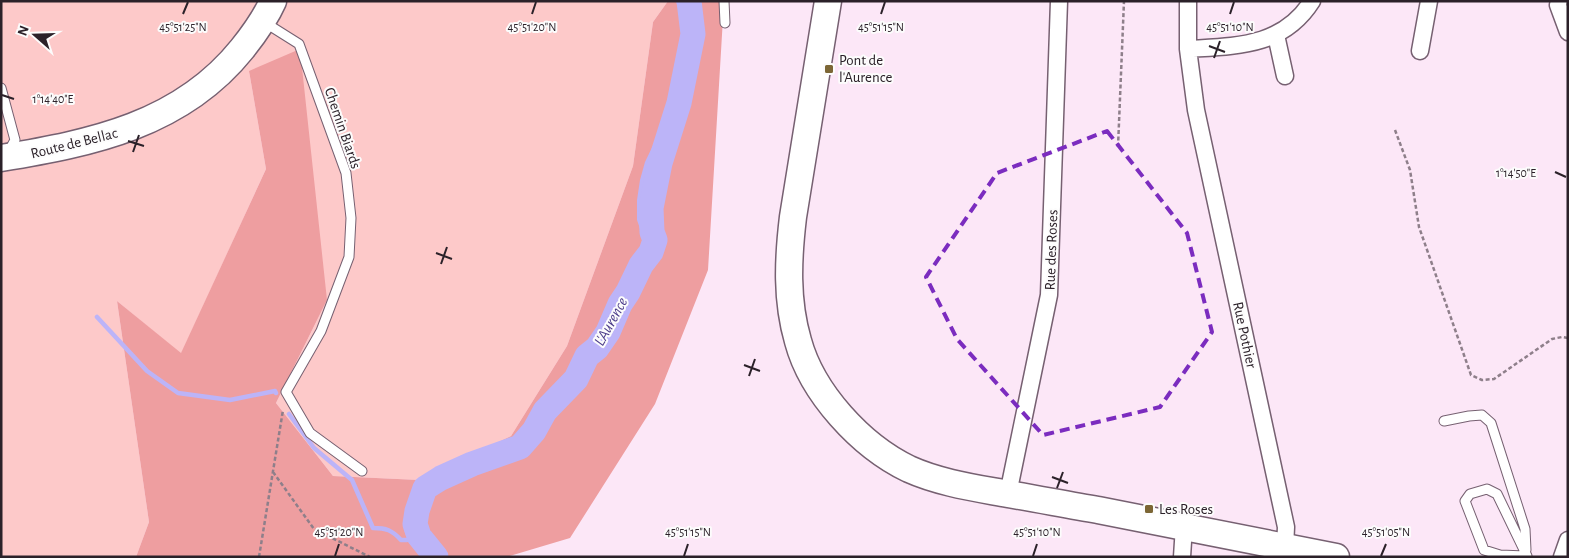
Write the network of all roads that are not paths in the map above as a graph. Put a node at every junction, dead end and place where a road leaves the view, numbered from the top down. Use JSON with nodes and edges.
{"nodes":[{"id":1,"x":724,"y":1,"type":"edge"},
{"id":2,"x":828,"y":1,"type":"edge"},
{"id":3,"x":1058,"y":1,"type":"edge"},
{"id":4,"x":1188,"y":1,"type":"edge"},
{"id":5,"x":1312,"y":1,"type":"edge"},
{"id":6,"x":1429,"y":1,"type":"edge"},
{"id":7,"x":1559,"y":1,"type":"edge"},
{"id":8,"x":264,"y":6,"type":"edge"},
{"id":9,"x":725,"y":22,"type":"dead end"},
{"id":10,"x":1568,"y":32,"type":"edge"},
{"id":11,"x":1276,"y":34,"type":"junction"},
{"id":12,"x":1188,"y":49,"type":"junction"},
{"id":13,"x":1420,"y":51,"type":"dead end"},
{"id":14,"x":1285,"y":76,"type":"dead end"},
{"id":15,"x":1,"y":88,"type":"edge"},
{"id":16,"x":5,"y":148,"type":"edge"},
{"id":17,"x":1444,"y":420,"type":"dead end"},
{"id":18,"x":362,"y":471,"type":"dead end"},
{"id":19,"x":1008,"y":494,"type":"junction"},
{"id":20,"x":1184,"y":526,"type":"junction"},
{"id":21,"x":1568,"y":540,"type":"edge"},
{"id":22,"x":1285,"y":547,"type":"junction"},
{"id":23,"x":1528,"y":556,"type":"edge"},
{"id":24,"x":1182,"y":557,"type":"edge"},
{"id":25,"x":1336,"y":557,"type":"edge"},
{"id":26,"x":1562,"y":557,"type":"edge"}],
"edges":[{"from":1,"to":9,"type":"lane"},
{"from":2,"to":19,"type":"main road"},
{"from":3,"to":19,"type":"street","name":"Rue des Roses"},
{"from":4,"to":12,"type":"street","name":"Rue Pothier"},
{"from":5,"to":11,"type":"street"},
{"from":6,"to":13,"type":"street"},
{"from":7,"to":10,"type":"street"},
{"from":8,"to":16,"type":"main road","name":"Route de Bellac"},
{"from":8,"to":18,"type":"lane","name":"Chemin Biards"},
{"from":11,"to":12,"type":"street"},
{"from":11,"to":14,"type":"street"},
{"from":12,"to":22,"type":"street","name":"Rue Pothier"},
{"from":15,"to":16,"type":"lane"},
{"from":17,"to":23,"type":"lane"},
{"from":19,"to":20,"type":"main road"},
{"from":20,"to":22,"type":"main road"},
{"from":20,"to":24,"type":"street"},
{"from":21,"to":26,"type":"street"},
{"from":22,"to":25,"type":"main road"},
{"from":23,"to":23,"type":"lane"}]}
